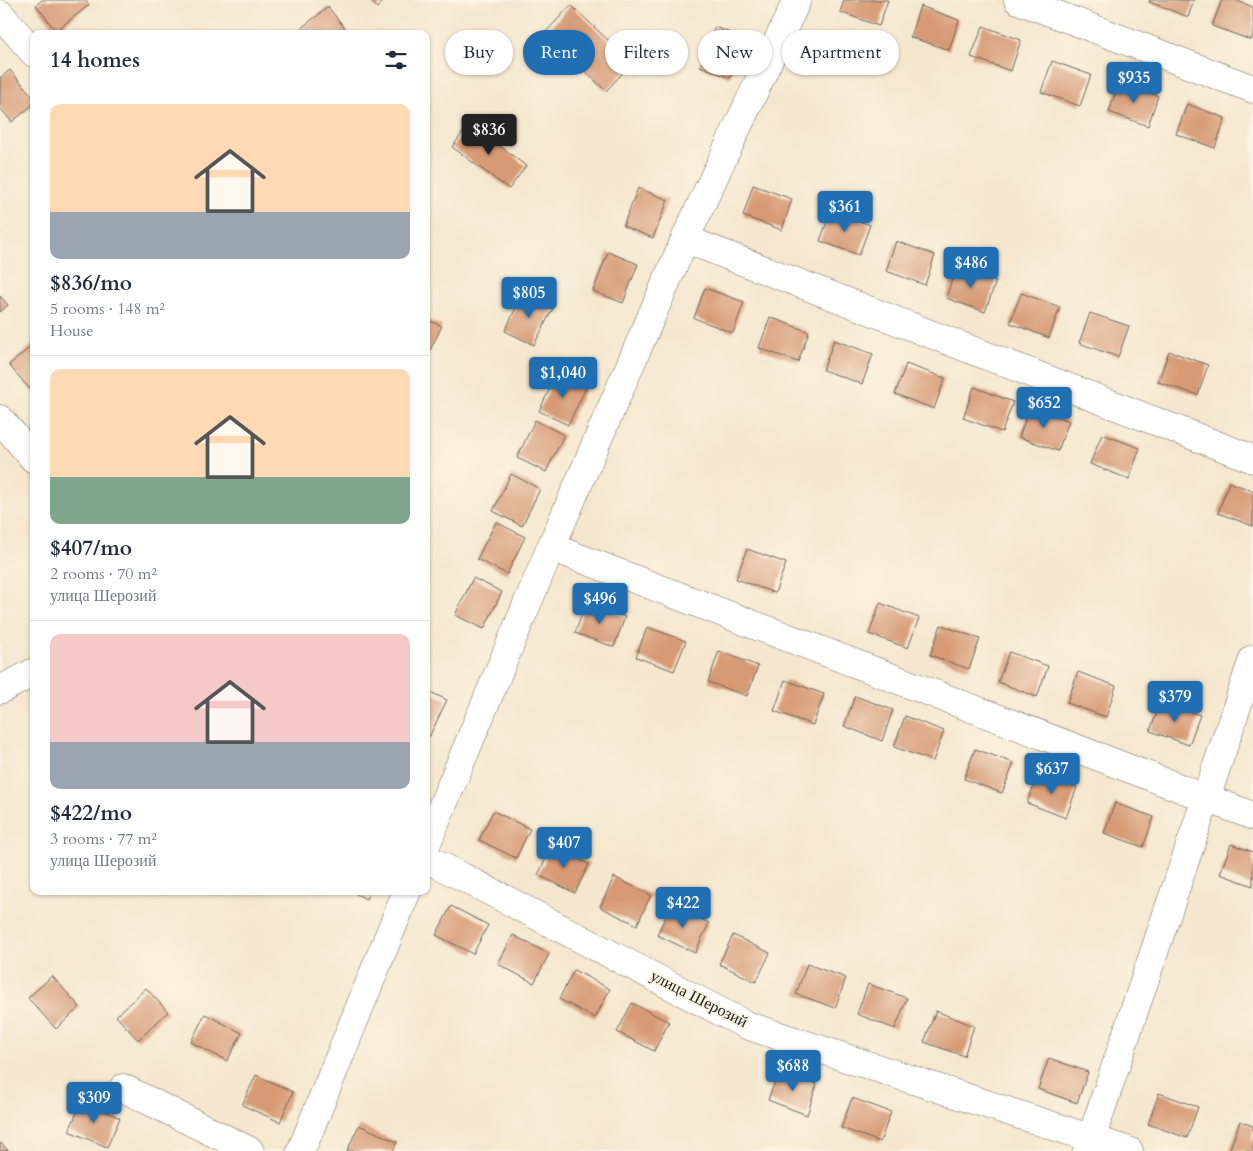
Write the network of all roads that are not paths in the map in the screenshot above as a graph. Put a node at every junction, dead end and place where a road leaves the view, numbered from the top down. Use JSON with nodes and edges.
{"nodes":[{"id":1,"x":797,"y":0,"type":"edge"},
{"id":2,"x":1018,"y":0,"type":"edge"},
{"id":3,"x":0,"y":14,"type":"edge"},
{"id":4,"x":30,"y":48,"type":"edge"},
{"id":5,"x":1253,"y":89,"type":"edge"},
{"id":6,"x":685,"y":239,"type":"junction"},
{"id":7,"x":0,"y":419,"type":"edge"},
{"id":8,"x":30,"y":454,"type":"edge"},
{"id":9,"x":1253,"y":459,"type":"edge"},
{"id":10,"x":551,"y":547,"type":"junction"},
{"id":11,"x":1253,"y":659,"type":"edge"},
{"id":12,"x":30,"y":674,"type":"edge"},
{"id":13,"x":0,"y":690,"type":"edge"},
{"id":14,"x":1206,"y":798,"type":"junction"},
{"id":15,"x":1253,"y":816,"type":"edge"},
{"id":16,"x":430,"y":835,"type":"edge"},
{"id":17,"x":430,"y":860,"type":"edge"},
{"id":18,"x":405,"y":895,"type":"edge"},
{"id":19,"x":123,"y":1088,"type":"dead end"},
{"id":20,"x":1089,"y":1145,"type":"edge"},
{"id":21,"x":250,"y":1151,"type":"edge"},
{"id":22,"x":301,"y":1151,"type":"edge"},
{"id":23,"x":1129,"y":1151,"type":"edge"}],
"edges":[{"from":1,"to":6,"type":"street"},
{"from":2,"to":5,"type":"street"},
{"from":3,"to":4,"type":"street"},
{"from":6,"to":9,"type":"street"},
{"from":6,"to":10,"type":"street"},
{"from":7,"to":8,"type":"street"},
{"from":10,"to":14,"type":"street"},
{"from":10,"to":16,"type":"street"},
{"from":11,"to":14,"type":"street"},
{"from":12,"to":13,"type":"street"},
{"from":14,"to":15,"type":"street"},
{"from":14,"to":20,"type":"street"},
{"from":17,"to":20,"type":"street","name":"улица Шерозий"},
{"from":18,"to":22,"type":"street"},
{"from":19,"to":21,"type":"street"},
{"from":20,"to":23,"type":"street","name":"улица Шерозий"}]}
